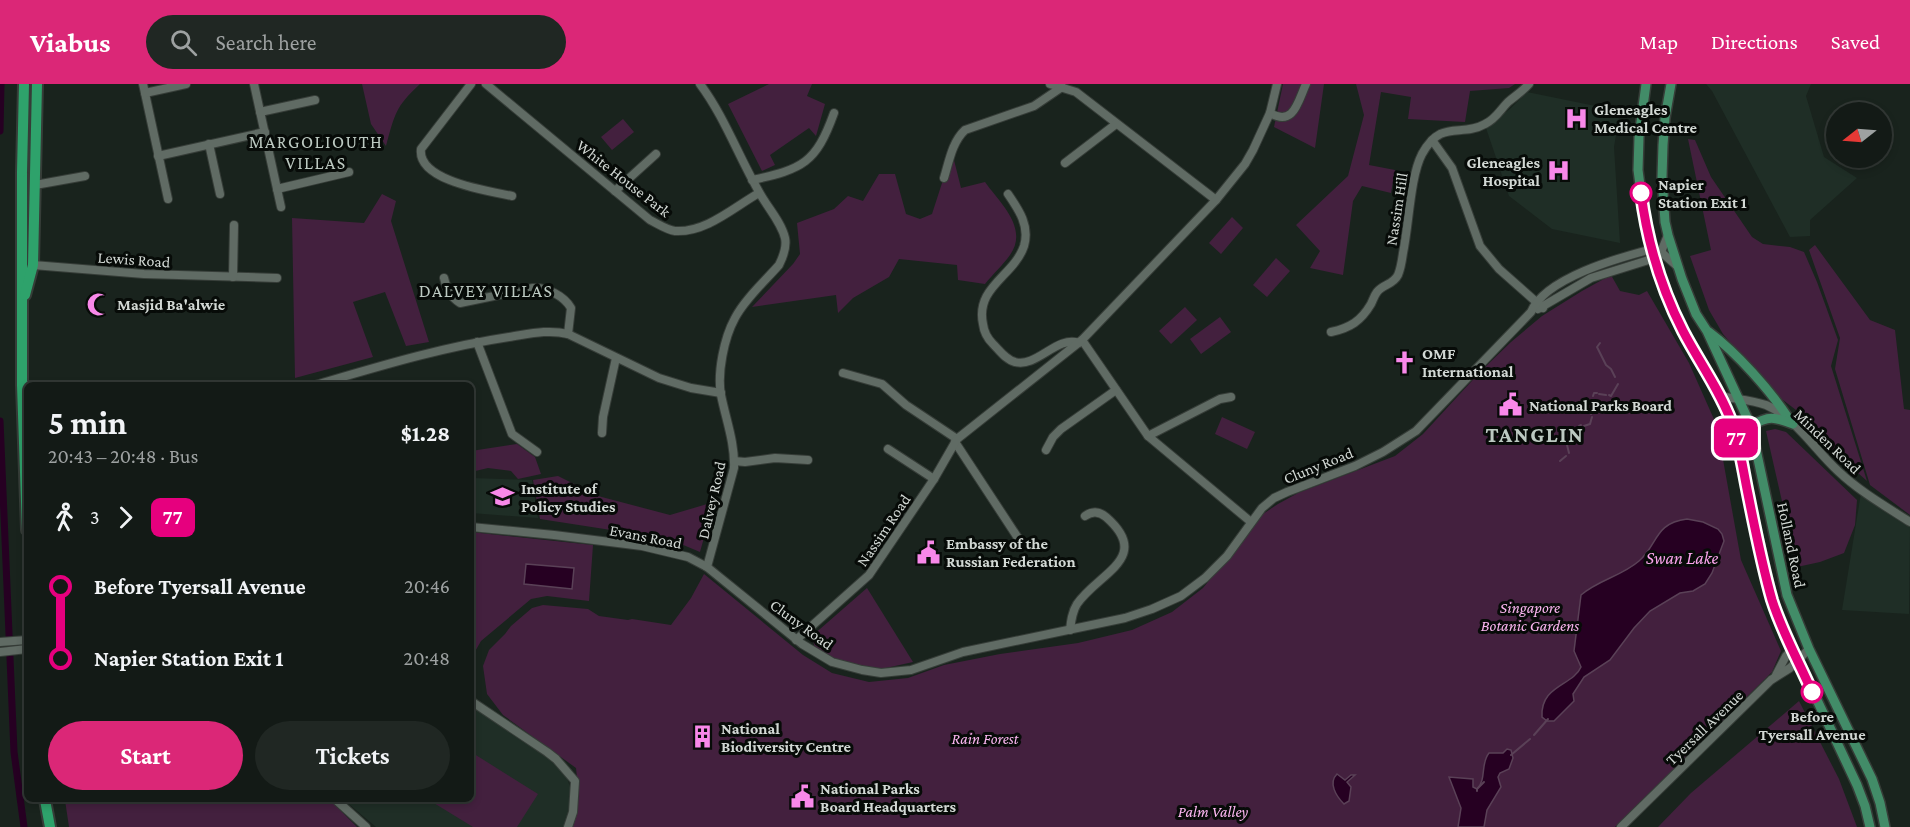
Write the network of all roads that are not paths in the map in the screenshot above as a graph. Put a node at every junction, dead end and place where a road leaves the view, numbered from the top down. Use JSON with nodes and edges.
{"nodes":[{"id":1,"x":24,"y":84,"type":"edge"},
{"id":2,"x":37,"y":84,"type":"edge"},
{"id":3,"x":143,"y":84,"type":"edge"},
{"id":4,"x":186,"y":84,"type":"edge"},
{"id":5,"x":254,"y":84,"type":"edge"},
{"id":6,"x":471,"y":84,"type":"edge"},
{"id":7,"x":486,"y":84,"type":"edge"},
{"id":8,"x":700,"y":84,"type":"edge"},
{"id":9,"x":1050,"y":84,"type":"edge"},
{"id":10,"x":1277,"y":84,"type":"edge"},
{"id":11,"x":1306,"y":84,"type":"edge"},
{"id":12,"x":1529,"y":84,"type":"edge"},
{"id":13,"x":1646,"y":84,"type":"edge"},
{"id":14,"x":1671,"y":84,"type":"edge"},
{"id":15,"x":1062,"y":87,"type":"junction"},
{"id":16,"x":145,"y":93,"type":"junction"},
{"id":17,"x":315,"y":100,"type":"dead end"},
{"id":18,"x":260,"y":112,"type":"junction"},
{"id":19,"x":834,"y":113,"type":"dead end"},
{"id":20,"x":1270,"y":113,"type":"junction"},
{"id":21,"x":1116,"y":123,"type":"junction"},
{"id":22,"x":265,"y":132,"type":"junction"},
{"id":23,"x":1432,"y":140,"type":"junction"},
{"id":24,"x":209,"y":144,"type":"junction"},
{"id":25,"x":656,"y":154,"type":"dead end"},
{"id":26,"x":158,"y":156,"type":"junction"},
{"id":27,"x":1065,"y":163,"type":"dead end"},
{"id":28,"x":349,"y":172,"type":"dead end"},
{"id":29,"x":85,"y":176,"type":"dead end"},
{"id":30,"x":944,"y":178,"type":"dead end"},
{"id":31,"x":752,"y":180,"type":"junction"},
{"id":32,"x":35,"y":185,"type":"junction"},
{"id":33,"x":277,"y":189,"type":"junction"},
{"id":34,"x":615,"y":191,"type":"junction"},
{"id":35,"x":759,"y":193,"type":"junction"},
{"id":36,"x":220,"y":194,"type":"dead end"},
{"id":37,"x":1008,"y":194,"type":"dead end"},
{"id":38,"x":512,"y":196,"type":"dead end"},
{"id":39,"x":168,"y":199,"type":"dead end"},
{"id":40,"x":1216,"y":200,"type":"junction"},
{"id":41,"x":281,"y":207,"type":"dead end"},
{"id":42,"x":234,"y":225,"type":"dead end"},
{"id":43,"x":1668,"y":235,"type":"junction"},
{"id":44,"x":1656,"y":253,"type":"junction"},
{"id":45,"x":33,"y":265,"type":"junction"},
{"id":46,"x":1678,"y":266,"type":"junction"},
{"id":47,"x":233,"y":277,"type":"junction"},
{"id":48,"x":277,"y":278,"type":"dead end"},
{"id":49,"x":444,"y":278,"type":"dead end"},
{"id":50,"x":1536,"y":301,"type":"junction"},
{"id":51,"x":1543,"y":308,"type":"junction"},
{"id":52,"x":21,"y":309,"type":"junction"},
{"id":53,"x":1531,"y":312,"type":"junction"},
{"id":54,"x":1707,"y":331,"type":"junction"},
{"id":55,"x":1331,"y":332,"type":"dead end"},
{"id":56,"x":568,"y":334,"type":"junction"},
{"id":57,"x":477,"y":342,"type":"junction"},
{"id":58,"x":1081,"y":342,"type":"junction"},
{"id":59,"x":616,"y":358,"type":"junction"},
{"id":60,"x":843,"y":374,"type":"dead end"},
{"id":61,"x":326,"y":382,"type":"edge"},
{"id":62,"x":22,"y":385,"type":"joint"},
{"id":63,"x":1116,"y":390,"type":"junction"},
{"id":64,"x":721,"y":393,"type":"junction"},
{"id":65,"x":1720,"y":396,"type":"junction"},
{"id":66,"x":1231,"y":397,"type":"dead end"},
{"id":67,"x":1740,"y":400,"type":"junction"},
{"id":68,"x":1791,"y":421,"type":"junction"},
{"id":69,"x":1751,"y":426,"type":"junction"},
{"id":70,"x":602,"y":433,"type":"dead end"},
{"id":71,"x":24,"y":436,"type":"edge"},
{"id":72,"x":1148,"y":436,"type":"junction"},
{"id":73,"x":956,"y":440,"type":"junction"},
{"id":74,"x":888,"y":449,"type":"dead end"},
{"id":75,"x":1046,"y":450,"type":"dead end"},
{"id":76,"x":537,"y":452,"type":"dead end"},
{"id":77,"x":808,"y":460,"type":"dead end"},
{"id":78,"x":734,"y":461,"type":"junction"},
{"id":79,"x":934,"y":479,"type":"junction"},
{"id":80,"x":1085,"y":516,"type":"dead end"},
{"id":81,"x":1251,"y":522,"type":"junction"},
{"id":82,"x":1910,"y":522,"type":"edge"},
{"id":83,"x":474,"y":526,"type":"edge"},
{"id":84,"x":1020,"y":541,"type":"dead end"},
{"id":85,"x":707,"y":567,"type":"junction"},
{"id":86,"x":1070,"y":630,"type":"junction"},
{"id":87,"x":24,"y":640,"type":"edge"},
{"id":88,"x":796,"y":640,"type":"junction"},
{"id":89,"x":0,"y":642,"type":"edge"},
{"id":90,"x":24,"y":649,"type":"edge"},
{"id":91,"x":1793,"y":649,"type":"junction"},
{"id":92,"x":1809,"y":649,"type":"junction"},
{"id":93,"x":0,"y":652,"type":"edge"},
{"id":94,"x":1798,"y":660,"type":"junction"},
{"id":95,"x":1776,"y":677,"type":"junction"},
{"id":96,"x":474,"y":703,"type":"edge"},
{"id":97,"x":45,"y":802,"type":"edge"},
{"id":98,"x":338,"y":802,"type":"edge"},
{"id":99,"x":50,"y":827,"type":"edge"},
{"id":100,"x":366,"y":827,"type":"edge"},
{"id":101,"x":568,"y":827,"type":"edge"},
{"id":102,"x":1621,"y":827,"type":"edge"},
{"id":103,"x":1870,"y":827,"type":"edge"},
{"id":104,"x":1885,"y":827,"type":"edge"}],
"edges":[{"from":1,"to":52,"type":"highway","bridge":true},
{"from":2,"to":32,"type":"highway"},
{"from":3,"to":16,"type":"street"},
{"from":4,"to":16,"type":"street"},
{"from":5,"to":18,"type":"street"},
{"from":6,"to":38,"type":"street"},
{"from":7,"to":34,"type":"street","name":"White House Park"},
{"from":8,"to":31,"type":"street","name":"Dalvey Road"},
{"from":9,"to":15,"type":"street"},
{"from":10,"to":20,"type":"street","name":"Nassim Road"},
{"from":11,"to":20,"type":"street"},
{"from":12,"to":23,"type":"street"},
{"from":13,"to":44,"type":"main road","name":"Holland Road"},
{"from":14,"to":43,"type":"main road","name":"Holland Road"},
{"from":15,"to":21,"type":"street"},
{"from":15,"to":30,"type":"street"},
{"from":16,"to":26,"type":"street"},
{"from":17,"to":18,"type":"street"},
{"from":18,"to":22,"type":"street"},
{"from":19,"to":31,"type":"street"},
{"from":20,"to":40,"type":"street","name":"Nassim Road"},
{"from":21,"to":27,"type":"street"},
{"from":21,"to":40,"type":"street"},
{"from":22,"to":24,"type":"street"},
{"from":22,"to":33,"type":"street"},
{"from":23,"to":50,"type":"street"},
{"from":23,"to":55,"type":"street","name":"Nassim Hill"},
{"from":24,"to":26,"type":"street"},
{"from":24,"to":36,"type":"street"},
{"from":25,"to":34,"type":"street"},
{"from":26,"to":39,"type":"street"},
{"from":28,"to":33,"type":"street"},
{"from":29,"to":32,"type":"street"},
{"from":31,"to":35,"type":"street","name":"Dalvey Road"},
{"from":32,"to":45,"type":"highway"},
{"from":33,"to":41,"type":"street"},
{"from":34,"to":35,"type":"street","name":"White House Park"},
{"from":35,"to":64,"type":"street","name":"Dalvey Road"},
{"from":37,"to":58,"type":"street"},
{"from":40,"to":58,"type":"street","name":"Nassim Road"},
{"from":42,"to":47,"type":"street"},
{"from":43,"to":44,"type":"street"},
{"from":43,"to":46,"type":"main road","name":"Holland Road"},
{"from":44,"to":46,"type":"street"},
{"from":44,"to":50,"type":"street"},
{"from":44,"to":51,"type":"street","name":"Cluny Road"},
{"from":44,"to":65,"type":"main road","name":"Holland Road"},
{"from":45,"to":47,"type":"street","name":"Lewis Road"},
{"from":45,"to":52,"type":"highway"},
{"from":46,"to":54,"type":"main road","name":"Holland Road"},
{"from":47,"to":48,"type":"street","name":"Lewis Road"},
{"from":49,"to":56,"type":"street"},
{"from":50,"to":51,"type":"street"},
{"from":50,"to":53,"type":"street","name":"Cluny Road"},
{"from":51,"to":53,"type":"street","name":"Cluny Road"},
{"from":52,"to":62,"type":"highway"},
{"from":53,"to":81,"type":"street","name":"Cluny Road"},
{"from":54,"to":67,"type":"main road","name":"Holland Road"},
{"from":54,"to":68,"type":"main road"},
{"from":56,"to":57,"type":"street"},
{"from":56,"to":59,"type":"street"},
{"from":57,"to":61,"type":"street"},
{"from":57,"to":76,"type":"street"},
{"from":58,"to":63,"type":"street"},
{"from":58,"to":73,"type":"street","name":"Nassim Road"},
{"from":59,"to":64,"type":"street"},
{"from":59,"to":70,"type":"street"},
{"from":60,"to":73,"type":"street"},
{"from":62,"to":71,"type":"highway"},
{"from":63,"to":72,"type":"street"},
{"from":63,"to":75,"type":"street"},
{"from":64,"to":78,"type":"street","name":"Dalvey Road"},
{"from":65,"to":67,"type":"street","name":"Minden Road"},
{"from":65,"to":91,"type":"main road","name":"Holland Road"},
{"from":66,"to":72,"type":"street"},
{"from":67,"to":68,"type":"street","name":"Minden Road"},
{"from":67,"to":69,"type":"main road","name":"Holland Road"},
{"from":68,"to":69,"type":"main road"},
{"from":68,"to":82,"type":"street","name":"Minden Road"},
{"from":69,"to":92,"type":"main road","name":"Holland Road"},
{"from":72,"to":81,"type":"street"},
{"from":73,"to":79,"type":"street","name":"Nassim Road"},
{"from":73,"to":84,"type":"street"},
{"from":74,"to":79,"type":"street"},
{"from":77,"to":78,"type":"street"},
{"from":78,"to":85,"type":"street","name":"Dalvey Road"},
{"from":79,"to":88,"type":"street","name":"Nassim Road"},
{"from":80,"to":86,"type":"street"},
{"from":81,"to":86,"type":"street","name":"Cluny Road"},
{"from":83,"to":85,"type":"street","name":"Evans Road"},
{"from":85,"to":88,"type":"street","name":"Cluny Road"},
{"from":86,"to":88,"type":"street","name":"Cluny Road"},
{"from":87,"to":89,"type":"street"},
{"from":90,"to":93,"type":"street"},
{"from":91,"to":94,"type":"main road","name":"Holland Road"},
{"from":91,"to":95,"type":"street"},
{"from":92,"to":94,"type":"street","name":"Tyersall Avenue"},
{"from":92,"to":104,"type":"main road","name":"Holland Road"},
{"from":94,"to":95,"type":"street","name":"Tyersall Avenue"},
{"from":94,"to":103,"type":"main road","name":"Holland Road"},
{"from":95,"to":102,"type":"street","name":"Tyersall Avenue"},
{"from":96,"to":101,"type":"street"},
{"from":97,"to":99,"type":"highway"},
{"from":98,"to":100,"type":"street"}]}
